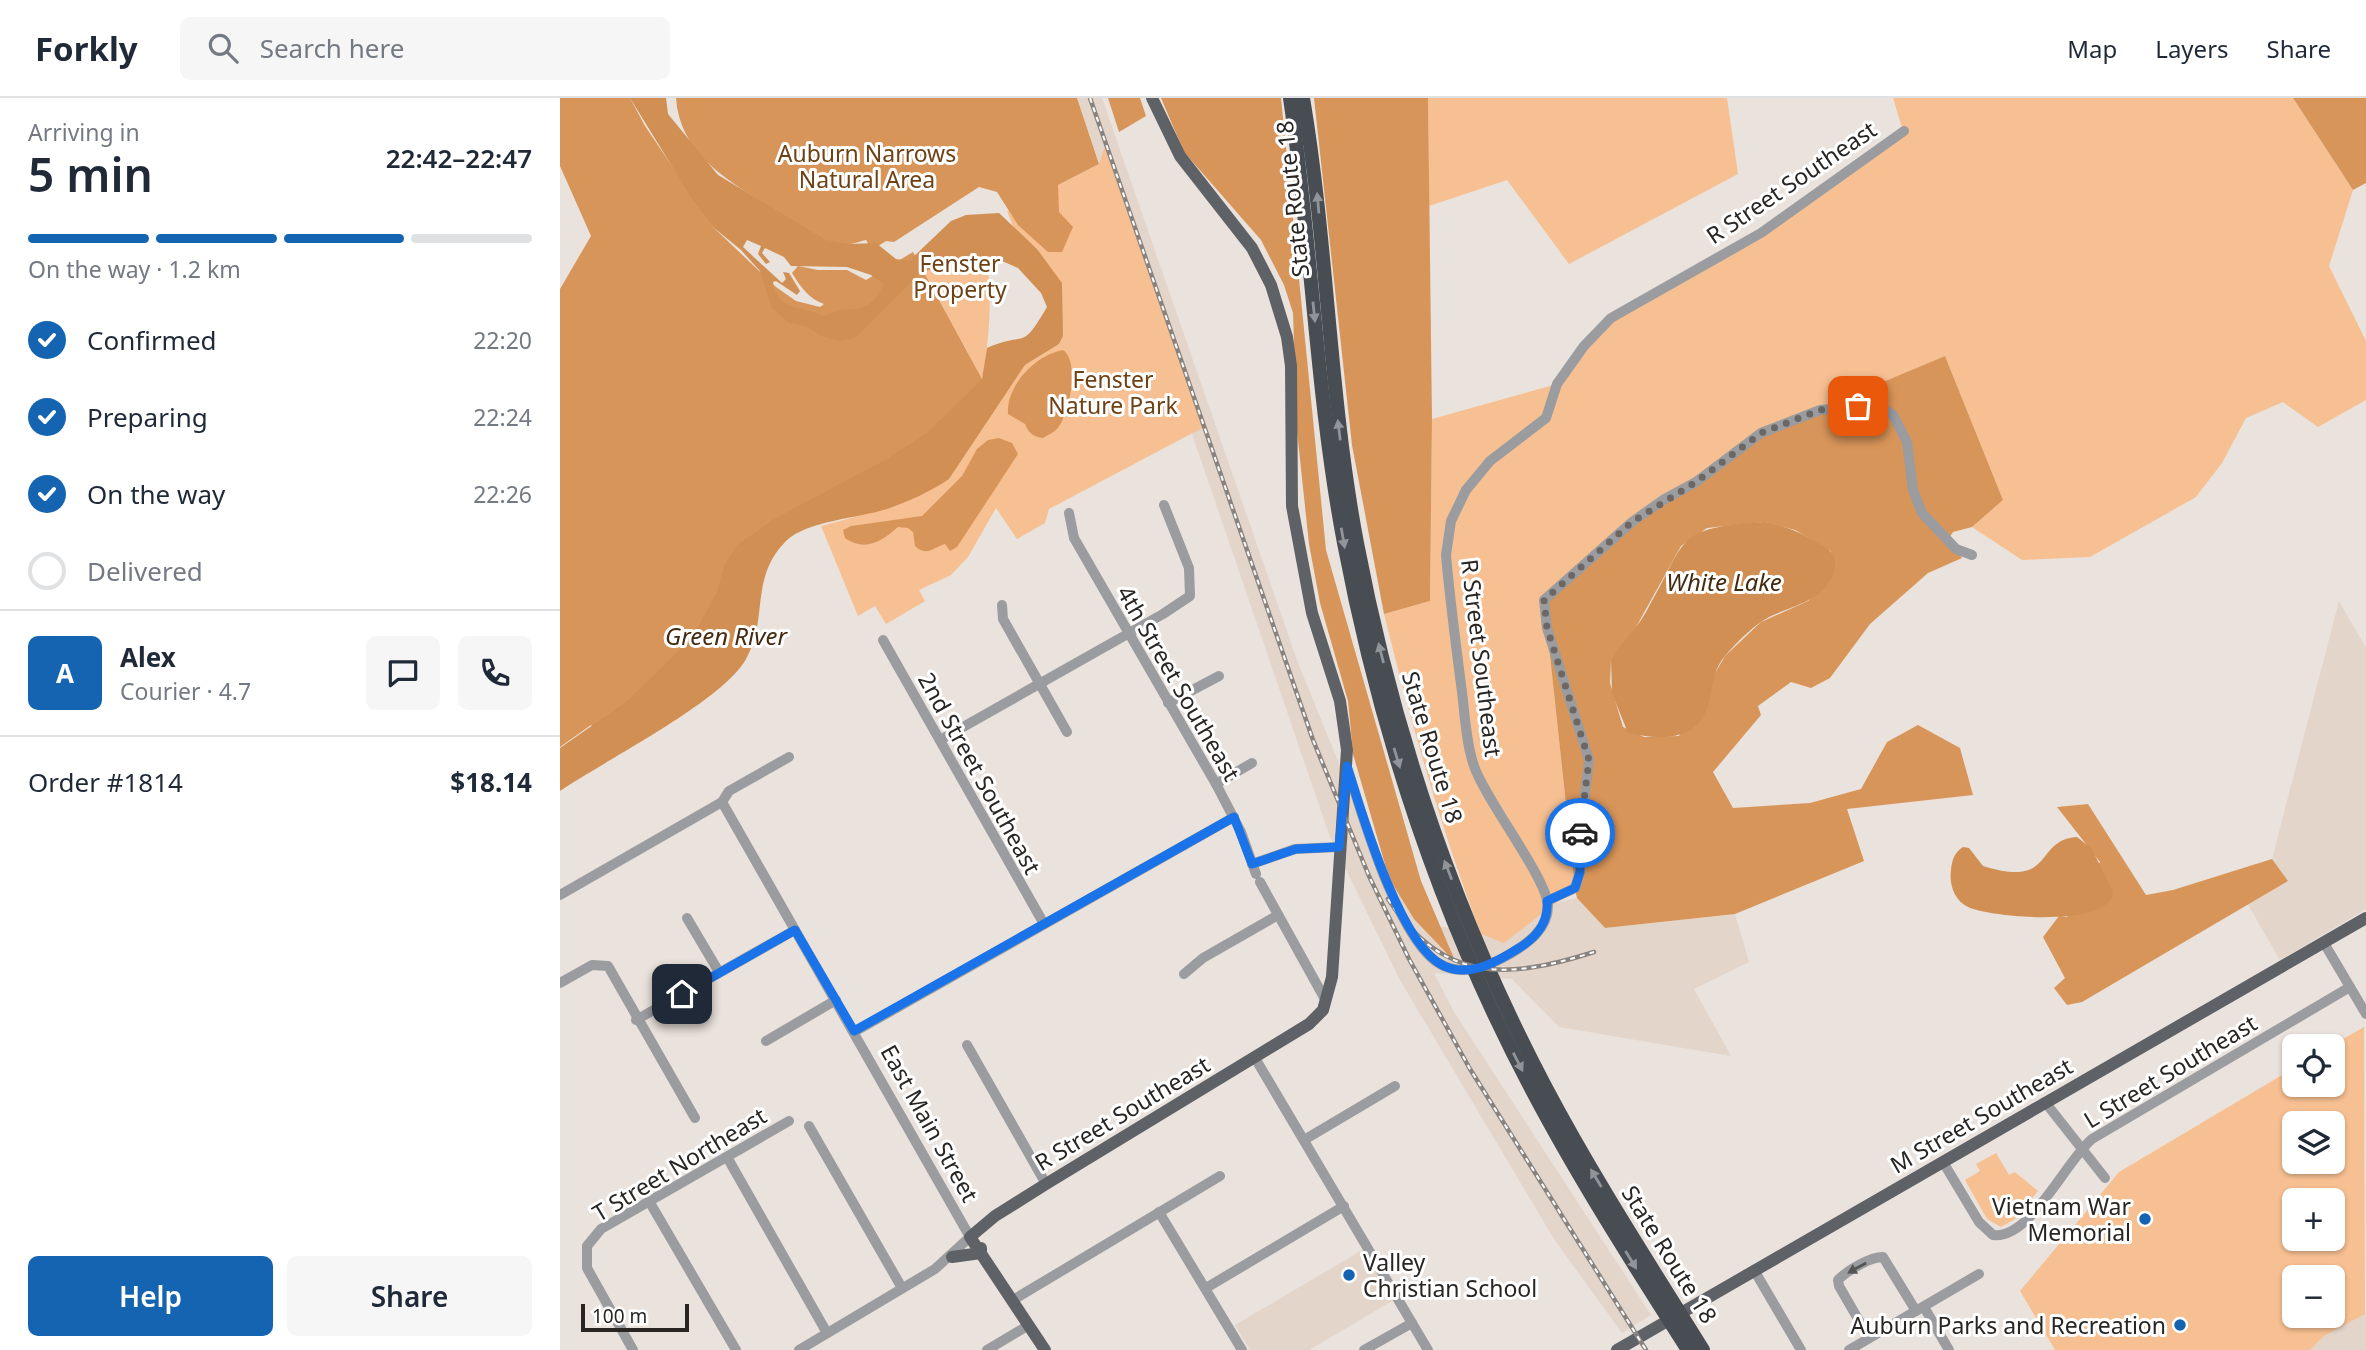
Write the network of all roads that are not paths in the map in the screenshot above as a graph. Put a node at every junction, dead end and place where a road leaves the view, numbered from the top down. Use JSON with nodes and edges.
{"nodes":[{"id":1,"x":1152,"y":98,"type":"edge"},
{"id":2,"x":1290,"y":98,"type":"edge"},
{"id":3,"x":1303,"y":98,"type":"edge"},
{"id":4,"x":1904,"y":131,"type":"dead end"},
{"id":5,"x":1164,"y":505,"type":"dead end"},
{"id":6,"x":1069,"y":513,"type":"dead end"},
{"id":7,"x":1972,"y":555,"type":"dead end"},
{"id":8,"x":1002,"y":605,"type":"dead end"},
{"id":9,"x":1128,"y":634,"type":"junction"},
{"id":10,"x":883,"y":640,"type":"dead end"},
{"id":11,"x":1219,"y":676,"type":"dead end"},
{"id":12,"x":1040,"y":684,"type":"junction"},
{"id":13,"x":1168,"y":704,"type":"junction"},
{"id":14,"x":1067,"y":732,"type":"dead end"},
{"id":15,"x":940,"y":740,"type":"junction"},
{"id":16,"x":789,"y":757,"type":"dead end"},
{"id":17,"x":1252,"y":763,"type":"dead end"},
{"id":18,"x":1347,"y":766,"type":"junction"},
{"id":19,"x":1216,"y":784,"type":"junction"},
{"id":20,"x":722,"y":802,"type":"junction"},
{"id":21,"x":1234,"y":817,"type":"junction"},
{"id":22,"x":1339,"y":847,"type":"junction"},
{"id":23,"x":1256,"y":873,"type":"junction"},
{"id":24,"x":560,"y":895,"type":"edge"},
{"id":25,"x":1547,"y":901,"type":"junction"},
{"id":26,"x":1278,"y":915,"type":"junction"},
{"id":27,"x":687,"y":918,"type":"dead end"},
{"id":28,"x":2366,"y":918,"type":"edge"},
{"id":29,"x":1044,"y":924,"type":"junction"},
{"id":30,"x":795,"y":930,"type":"junction"},
{"id":31,"x":1467,"y":936,"type":"junction"},
{"id":32,"x":2324,"y":943,"type":"junction"},
{"id":33,"x":719,"y":972,"type":"junction"},
{"id":34,"x":1184,"y":974,"type":"dead end"},
{"id":35,"x":560,"y":983,"type":"edge"},
{"id":36,"x":2350,"y":988,"type":"junction"},
{"id":37,"x":836,"y":1000,"type":"junction"},
{"id":38,"x":1326,"y":1001,"type":"junction"},
{"id":39,"x":2366,"y":1014,"type":"edge"},
{"id":40,"x":636,"y":1020,"type":"junction"},
{"id":41,"x":854,"y":1031,"type":"junction"},
{"id":42,"x":766,"y":1041,"type":"dead end"},
{"id":43,"x":967,"y":1045,"type":"dead end"},
{"id":44,"x":1255,"y":1058,"type":"junction"},
{"id":45,"x":1395,"y":1086,"type":"dead end"},
{"id":46,"x":2045,"y":1102,"type":"junction"},
{"id":47,"x":695,"y":1118,"type":"dead end"},
{"id":48,"x":789,"y":1121,"type":"dead end"},
{"id":49,"x":809,"y":1126,"type":"dead end"},
{"id":50,"x":1304,"y":1140,"type":"junction"},
{"id":51,"x":2080,"y":1149,"type":"junction"},
{"id":52,"x":727,"y":1157,"type":"junction"},
{"id":53,"x":1943,"y":1161,"type":"junction"},
{"id":54,"x":1220,"y":1175,"type":"dead end"},
{"id":55,"x":2105,"y":1178,"type":"dead end"},
{"id":56,"x":1046,"y":1184,"type":"junction"},
{"id":57,"x":649,"y":1201,"type":"junction"},
{"id":58,"x":1343,"y":1206,"type":"junction"},
{"id":59,"x":1159,"y":1212,"type":"junction"},
{"id":60,"x":988,"y":1222,"type":"junction"},
{"id":61,"x":970,"y":1237,"type":"junction"},
{"id":62,"x":981,"y":1254,"type":"junction"},
{"id":63,"x":952,"y":1257,"type":"junction"},
{"id":64,"x":1754,"y":1270,"type":"junction"},
{"id":65,"x":1979,"y":1275,"type":"dead end"},
{"id":66,"x":902,"y":1288,"type":"junction"},
{"id":67,"x":1206,"y":1288,"type":"junction"},
{"id":68,"x":1013,"y":1300,"type":"junction"},
{"id":69,"x":1920,"y":1309,"type":"junction"},
{"id":70,"x":1412,"y":1323,"type":"junction"},
{"id":71,"x":1028,"y":1325,"type":"junction"},
{"id":72,"x":827,"y":1333,"type":"junction"},
{"id":73,"x":1870,"y":1338,"type":"junction"},
{"id":74,"x":1687,"y":1340,"type":"edge"},
{"id":75,"x":633,"y":1350,"type":"edge"},
{"id":76,"x":736,"y":1350,"type":"edge"},
{"id":77,"x":799,"y":1350,"type":"edge"},
{"id":78,"x":987,"y":1350,"type":"edge"},
{"id":79,"x":1045,"y":1350,"type":"edge"},
{"id":80,"x":1242,"y":1350,"type":"edge"},
{"id":81,"x":1364,"y":1350,"type":"edge"},
{"id":82,"x":1428,"y":1350,"type":"edge"},
{"id":83,"x":1617,"y":1350,"type":"edge"},
{"id":84,"x":1703,"y":1350,"type":"edge"},
{"id":85,"x":1801,"y":1350,"type":"edge"},
{"id":86,"x":1849,"y":1350,"type":"edge"},
{"id":87,"x":1949,"y":1350,"type":"edge"}],
"edges":[{"from":1,"to":18,"type":"main road"},
{"from":2,"to":31,"type":"highway","name":"State Route 18","one_way":true},
{"from":31,"to":3,"type":"highway","name":"State Route 18","one_way":true},
{"from":4,"to":25,"type":"street","name":"R Street Southeast"},
{"from":5,"to":9,"type":"street"},
{"from":6,"to":9,"type":"street","name":"4th Street Southeast"},
{"from":7,"to":25,"type":"street"},
{"from":8,"to":12,"type":"street"},
{"from":9,"to":12,"type":"street"},
{"from":9,"to":13,"type":"street","name":"4th Street Southeast"},
{"from":10,"to":15,"type":"street","name":"2nd Street Southeast"},
{"from":11,"to":13,"type":"street"},
{"from":12,"to":14,"type":"street"},
{"from":12,"to":15,"type":"street"},
{"from":13,"to":19,"type":"street","name":"4th Street Southeast"},
{"from":15,"to":29,"type":"street","name":"2nd Street Southeast"},
{"from":16,"to":20,"type":"street"},
{"from":17,"to":19,"type":"street"},
{"from":18,"to":22,"type":"main road"},
{"from":18,"to":25,"type":"street"},
{"from":19,"to":21,"type":"street","name":"4th Street Southeast"},
{"from":20,"to":24,"type":"street"},
{"from":20,"to":30,"type":"street","name":"East Main Street"},
{"from":21,"to":23,"type":"street","name":"4th Street Southeast"},
{"from":21,"to":29,"type":"street"},
{"from":22,"to":23,"type":"street"},
{"from":22,"to":38,"type":"main road"},
{"from":23,"to":26,"type":"street","name":"4th Street Southeast"},
{"from":26,"to":34,"type":"street"},
{"from":26,"to":38,"type":"street","name":"4th Street Southeast"},
{"from":27,"to":33,"type":"street"},
{"from":28,"to":32,"type":"main road","name":"M Street Southeast"},
{"from":29,"to":41,"type":"street"},
{"from":30,"to":33,"type":"street"},
{"from":30,"to":37,"type":"street","name":"East Main Street"},
{"from":31,"to":74,"type":"highway","name":"State Route 18"},
{"from":32,"to":36,"type":"street"},
{"from":32,"to":46,"type":"main road","name":"M Street Southeast"},
{"from":33,"to":40,"type":"street"},
{"from":35,"to":40,"type":"street"},
{"from":36,"to":39,"type":"street"},
{"from":36,"to":51,"type":"street","name":"L Street Southeast"},
{"from":37,"to":41,"type":"street","name":"East Main Street"},
{"from":37,"to":42,"type":"street"},
{"from":38,"to":44,"type":"main road","name":"R Street Southeast"},
{"from":40,"to":47,"type":"street"},
{"from":41,"to":61,"type":"street","name":"East Main Street"},
{"from":43,"to":56,"type":"street"},
{"from":44,"to":50,"type":"street"},
{"from":44,"to":56,"type":"main road","name":"R Street Southeast"},
{"from":45,"to":50,"type":"street"},
{"from":46,"to":51,"type":"street"},
{"from":46,"to":53,"type":"main road","name":"M Street Southeast"},
{"from":48,"to":52,"type":"street","name":"T Street Northeast"},
{"from":49,"to":66,"type":"street"},
{"from":50,"to":58,"type":"street"},
{"from":51,"to":53,"type":"street","name":"L Street Southeast"},
{"from":51,"to":55,"type":"street"},
{"from":52,"to":57,"type":"street","name":"T Street Northeast"},
{"from":52,"to":72,"type":"street"},
{"from":53,"to":64,"type":"main road","name":"M Street Southeast"},
{"from":54,"to":59,"type":"street"},
{"from":56,"to":60,"type":"main road","name":"R Street Southeast"},
{"from":57,"to":75,"type":"street","name":"T Street Northeast"},
{"from":57,"to":76,"type":"street"},
{"from":58,"to":67,"type":"street"},
{"from":58,"to":70,"type":"street"},
{"from":59,"to":67,"type":"street"},
{"from":59,"to":68,"type":"street"},
{"from":60,"to":61,"type":"main road","name":"R Street Southeast"},
{"from":60,"to":62,"type":"main road"},
{"from":61,"to":62,"type":"main road","name":"East Main Street"},
{"from":61,"to":63,"type":"street"},
{"from":62,"to":63,"type":"main road"},
{"from":62,"to":68,"type":"main road","name":"East Main Street"},
{"from":63,"to":66,"type":"street"},
{"from":64,"to":83,"type":"main road","name":"M Street Southeast"},
{"from":64,"to":85,"type":"street"},
{"from":65,"to":69,"type":"street"},
{"from":66,"to":72,"type":"street"},
{"from":67,"to":80,"type":"street"},
{"from":68,"to":71,"type":"main road","name":"East Main Street"},
{"from":69,"to":73,"type":"street"},
{"from":69,"to":73,"type":"street","one_way":true},
{"from":69,"to":87,"type":"street"},
{"from":70,"to":81,"type":"street"},
{"from":70,"to":82,"type":"street"},
{"from":71,"to":78,"type":"street"},
{"from":71,"to":79,"type":"main road","name":"East Main Street"},
{"from":72,"to":77,"type":"street"},
{"from":73,"to":86,"type":"street"},
{"from":74,"to":84,"type":"highway","name":"State Route 18"}]}
